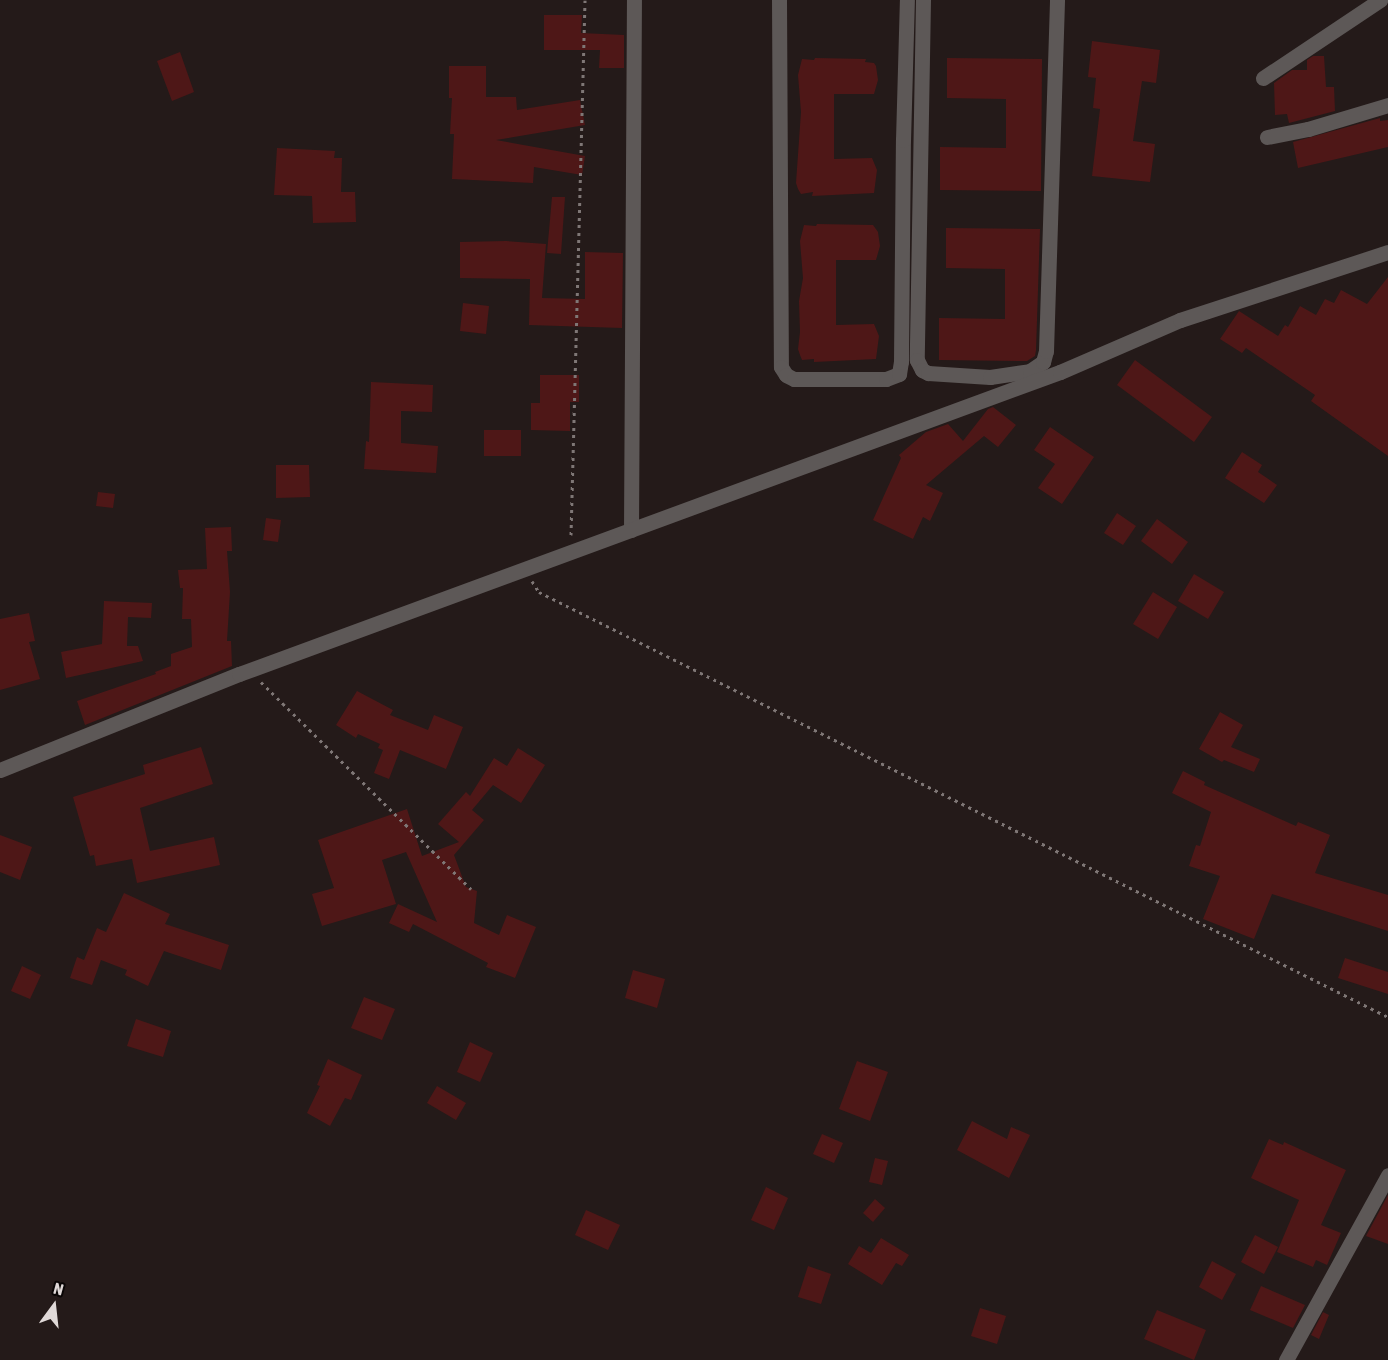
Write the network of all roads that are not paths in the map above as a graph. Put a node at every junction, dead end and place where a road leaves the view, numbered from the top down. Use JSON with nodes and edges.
{"nodes":[{"id":1,"x":634,"y":0,"type":"edge"},
{"id":2,"x":779,"y":0,"type":"edge"},
{"id":3,"x":907,"y":0,"type":"edge"},
{"id":4,"x":923,"y":0,"type":"edge"},
{"id":5,"x":1056,"y":0,"type":"edge"},
{"id":6,"x":1380,"y":0,"type":"edge"},
{"id":7,"x":1263,"y":78,"type":"dead end"},
{"id":8,"x":1388,"y":105,"type":"edge"},
{"id":9,"x":1267,"y":137,"type":"dead end"},
{"id":10,"x":1388,"y":252,"type":"edge"},
{"id":11,"x":631,"y":530,"type":"junction"},
{"id":12,"x":0,"y":770,"type":"edge"},
{"id":13,"x":1388,"y":1175,"type":"edge"},
{"id":14,"x":1286,"y":1360,"type":"edge"}],
"edges":[{"from":1,"to":11,"type":"street"},
{"from":2,"to":3,"type":"street"},
{"from":4,"to":5,"type":"street"},
{"from":6,"to":7,"type":"street"},
{"from":8,"to":9,"type":"street"},
{"from":10,"to":11,"type":"street"},
{"from":11,"to":12,"type":"street"},
{"from":13,"to":14,"type":"street"}]}
